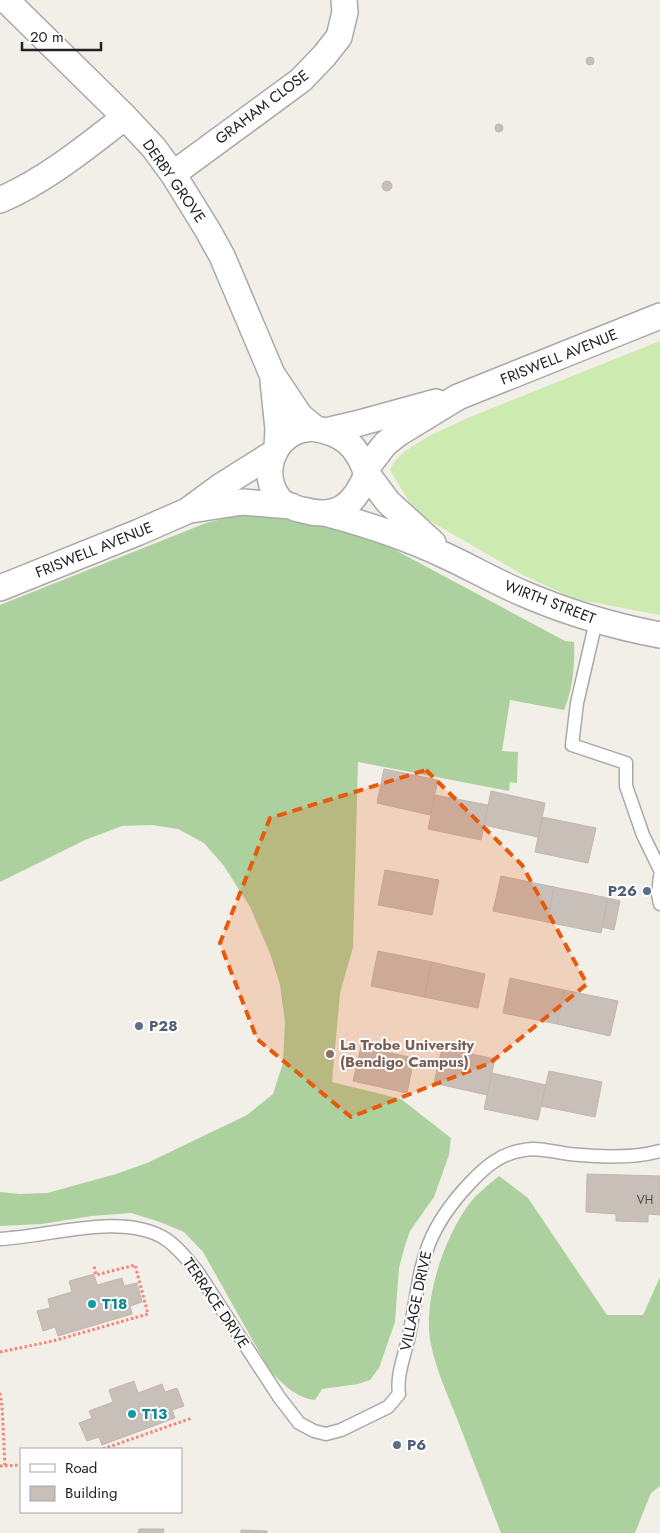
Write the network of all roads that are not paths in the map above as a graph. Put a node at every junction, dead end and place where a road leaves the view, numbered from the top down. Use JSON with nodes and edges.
{"nodes":[{"id":1,"x":6,"y":0,"type":"edge"},
{"id":2,"x":344,"y":0,"type":"edge"},
{"id":3,"x":125,"y":117,"type":"junction"},
{"id":4,"x":173,"y":174,"type":"junction"},
{"id":5,"x":0,"y":200,"type":"edge"},
{"id":6,"x":660,"y":316,"type":"edge"},
{"id":7,"x":272,"y":374,"type":"junction"},
{"id":8,"x":458,"y":397,"type":"junction"},
{"id":9,"x":321,"y":430,"type":"junction"},
{"id":10,"x":276,"y":450,"type":"junction"},
{"id":11,"x":366,"y":472,"type":"junction"},
{"id":12,"x":291,"y":506,"type":"junction"},
{"id":13,"x":186,"y":511,"type":"junction"},
{"id":14,"x":328,"y":514,"type":"junction"},
{"id":15,"x":445,"y":555,"type":"junction"},
{"id":16,"x":0,"y":588,"type":"edge"},
{"id":17,"x":596,"y":621,"type":"junction"},
{"id":18,"x":660,"y":635,"type":"edge"},
{"id":19,"x":660,"y":870,"type":"edge"},
{"id":20,"x":660,"y":876,"type":"edge"},
{"id":21,"x":660,"y":904,"type":"edge"},
{"id":22,"x":660,"y":1151,"type":"edge"},
{"id":23,"x":0,"y":1239,"type":"edge"},
{"id":24,"x":341,"y":1430,"type":"joint"}],
"edges":[{"from":1,"to":3,"type":"street","name":"DERBY GROVE"},
{"from":2,"to":4,"type":"street","name":"GRAHAM CLOSE"},
{"from":3,"to":4,"type":"street","name":"DERBY GROVE"},
{"from":3,"to":5,"type":"street"},
{"from":4,"to":7,"type":"street","name":"DERBY GROVE"},
{"from":6,"to":8,"type":"street","name":"FRISWELL AVENUE"},
{"from":7,"to":9,"type":"street","name":"DERBY GROVE"},
{"from":7,"to":10,"type":"street","name":"DERBY GROVE"},
{"from":8,"to":9,"type":"street","name":"FRISWELL AVENUE"},
{"from":8,"to":11,"type":"street","name":"FRISWELL AVENUE"},
{"from":9,"to":10,"type":"street"},
{"from":9,"to":11,"type":"street"},
{"from":10,"to":12,"type":"street"},
{"from":10,"to":13,"type":"street","name":"FRISWELL AVENUE"},
{"from":11,"to":14,"type":"street"},
{"from":11,"to":15,"type":"street","name":"WIRTH STREET"},
{"from":12,"to":13,"type":"street","name":"FRISWELL AVENUE"},
{"from":12,"to":14,"type":"street"},
{"from":13,"to":16,"type":"street","name":"FRISWELL AVENUE"},
{"from":14,"to":15,"type":"street","name":"WIRTH STREET"},
{"from":15,"to":17,"type":"street","name":"WIRTH STREET"},
{"from":17,"to":18,"type":"street","name":"WIRTH STREET"},
{"from":17,"to":19,"type":"lane"},
{"from":20,"to":21,"type":"lane"},
{"from":22,"to":24,"type":"lane","name":"VILLAGE DRIVE"},
{"from":23,"to":24,"type":"lane","name":"TERRACE DRIVE"}]}
